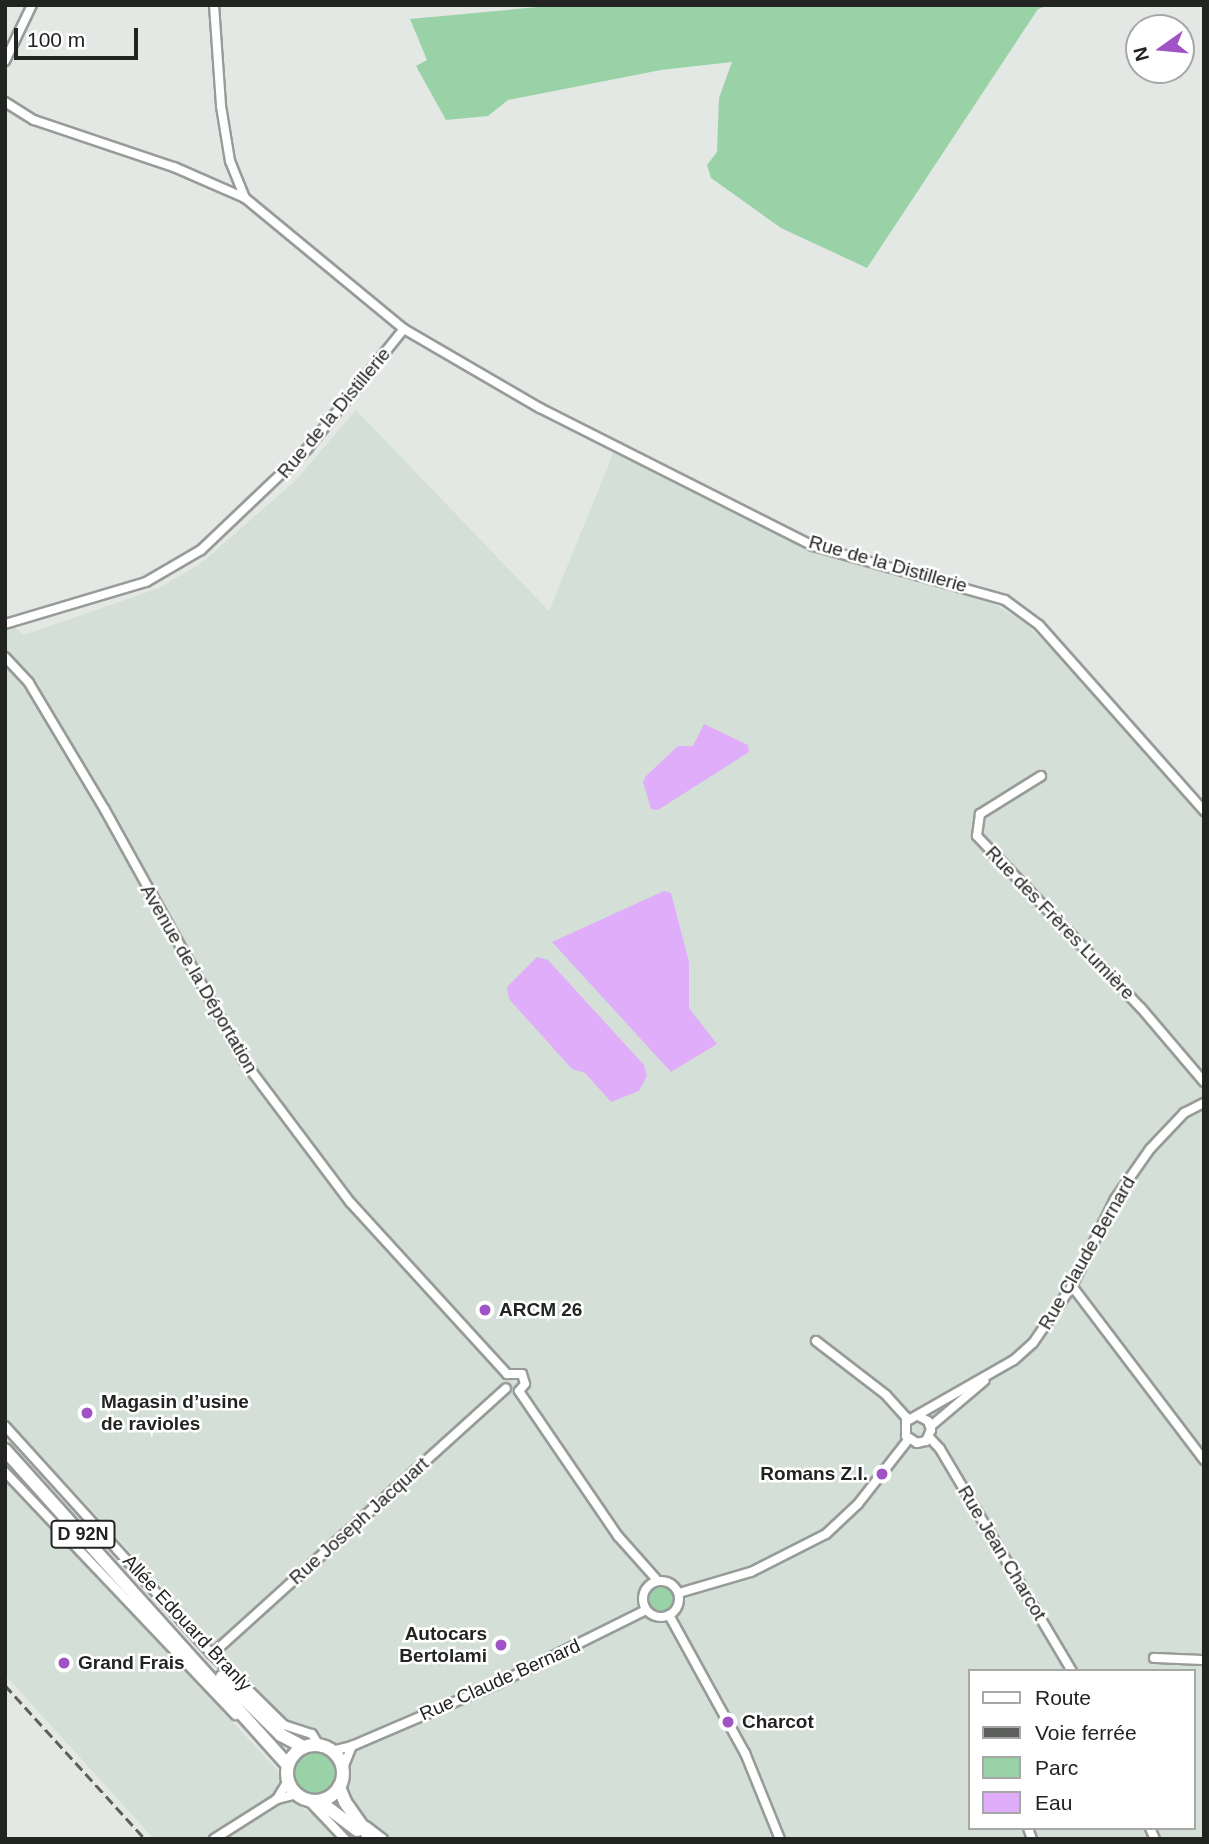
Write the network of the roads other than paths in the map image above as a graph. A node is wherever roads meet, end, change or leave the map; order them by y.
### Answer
1 (32, 5) edge
2 (214, 5) edge
3 (5, 61) edge
4 (5, 102) edge
5 (245, 198) junction
6 (404, 329) junction
7 (5, 624) edge
8 (5, 657) edge
9 (1041, 776) dead end
10 (1204, 811) edge
11 (1204, 1082) edge
12 (1204, 1103) edge
13 (1072, 1286) junction
14 (816, 1341) dead end
15 (997, 1370) junction
16 (507, 1374) junction
17 (506, 1388) junction
18 (519, 1391) junction
19 (918, 1416) junction
20 (907, 1421) junction
21 (5, 1426) edge
22 (931, 1426) junction
23 (929, 1437) junction
24 (908, 1440) junction
25 (5, 1450) edge
26 (1204, 1460) edge
27 (5, 1472) edge
28 (640, 1564) junction
29 (658, 1581) junction
30 (647, 1587) junction
31 (679, 1593) junction
32 (646, 1610) junction
33 (669, 1615) junction
34 (161, 1618) junction
35 (212, 1654) junction
36 (1154, 1658) dead end
37 (1204, 1660) edge
38 (1071, 1669) edge
39 (229, 1703) junction
40 (263, 1725) junction
41 (319, 1745) junction
42 (352, 1746) junction
43 (304, 1747) junction
44 (332, 1751) junction
45 (288, 1765) junction
46 (343, 1768) junction
47 (288, 1781) junction
48 (340, 1787) junction
49 (308, 1798) junction
50 (276, 1799) junction
51 (361, 1825) junction
52 (214, 1839) edge
53 (345, 1839) edge
54 (365, 1839) edge
55 (371, 1839) edge
56 (383, 1839) edge
57 (780, 1839) edge

1 - 3 street
2 - 5 street
4 - 5 street, Rue de la Distillerie
5 - 6 street, Rue de la Distillerie
6 - 7 street, Rue de la Distillerie
6 - 10 street, Rue de la Distillerie
8 - 16 street, Avenue de la Déportation
9 - 11 street, Rue des Frères Lumière
12 - 13 street, Rue Claude Bernard
13 - 15 street, Rue Claude Bernard
13 - 26 street
14 - 20 street
15 - 19 street
15 - 22 street
16 - 17 street
16 - 18 street, Avenue de la Déportation
17 - 18 street
17 - 35 street, Rue Joseph Jacquart
18 - 28 street
19 - 20 street
19 - 22 street
20 - 24 street
21 - 35 street, Allée Edouard Branly
22 - 23 street
23 - 24 street
23 - 38 street, Rue Jean Charcot
24 - 31 street
25 - 34 main road, D 92N
27 - 39 street
28 - 29 street
28 - 30 street
29 - 30 street
29 - 31 street
30 - 32 street
31 - 33 street
32 - 33 street
32 - 42 street, Rue Claude Bernard
33 - 57 street
34 - 39 main road, D 92N
34 - 40 main road, D 92N
35 - 41 street, Allée Edouard Branly
36 - 37 street
39 - 40 main road, D 92N
40 - 43 main road, D 92N
40 - 45 main road, D 92N
41 - 43 main road
41 - 44 main road
42 - 44 street, Rue Claude Bernard
42 - 46 street
43 - 45 main road
44 - 46 main road
45 - 47 main road
46 - 48 main road
47 - 49 main road
47 - 50 street
48 - 49 main road
48 - 51 main road
49 - 50 street
49 - 53 street
49 - 54 main road
50 - 52 street
51 - 55 main road
51 - 56 street

